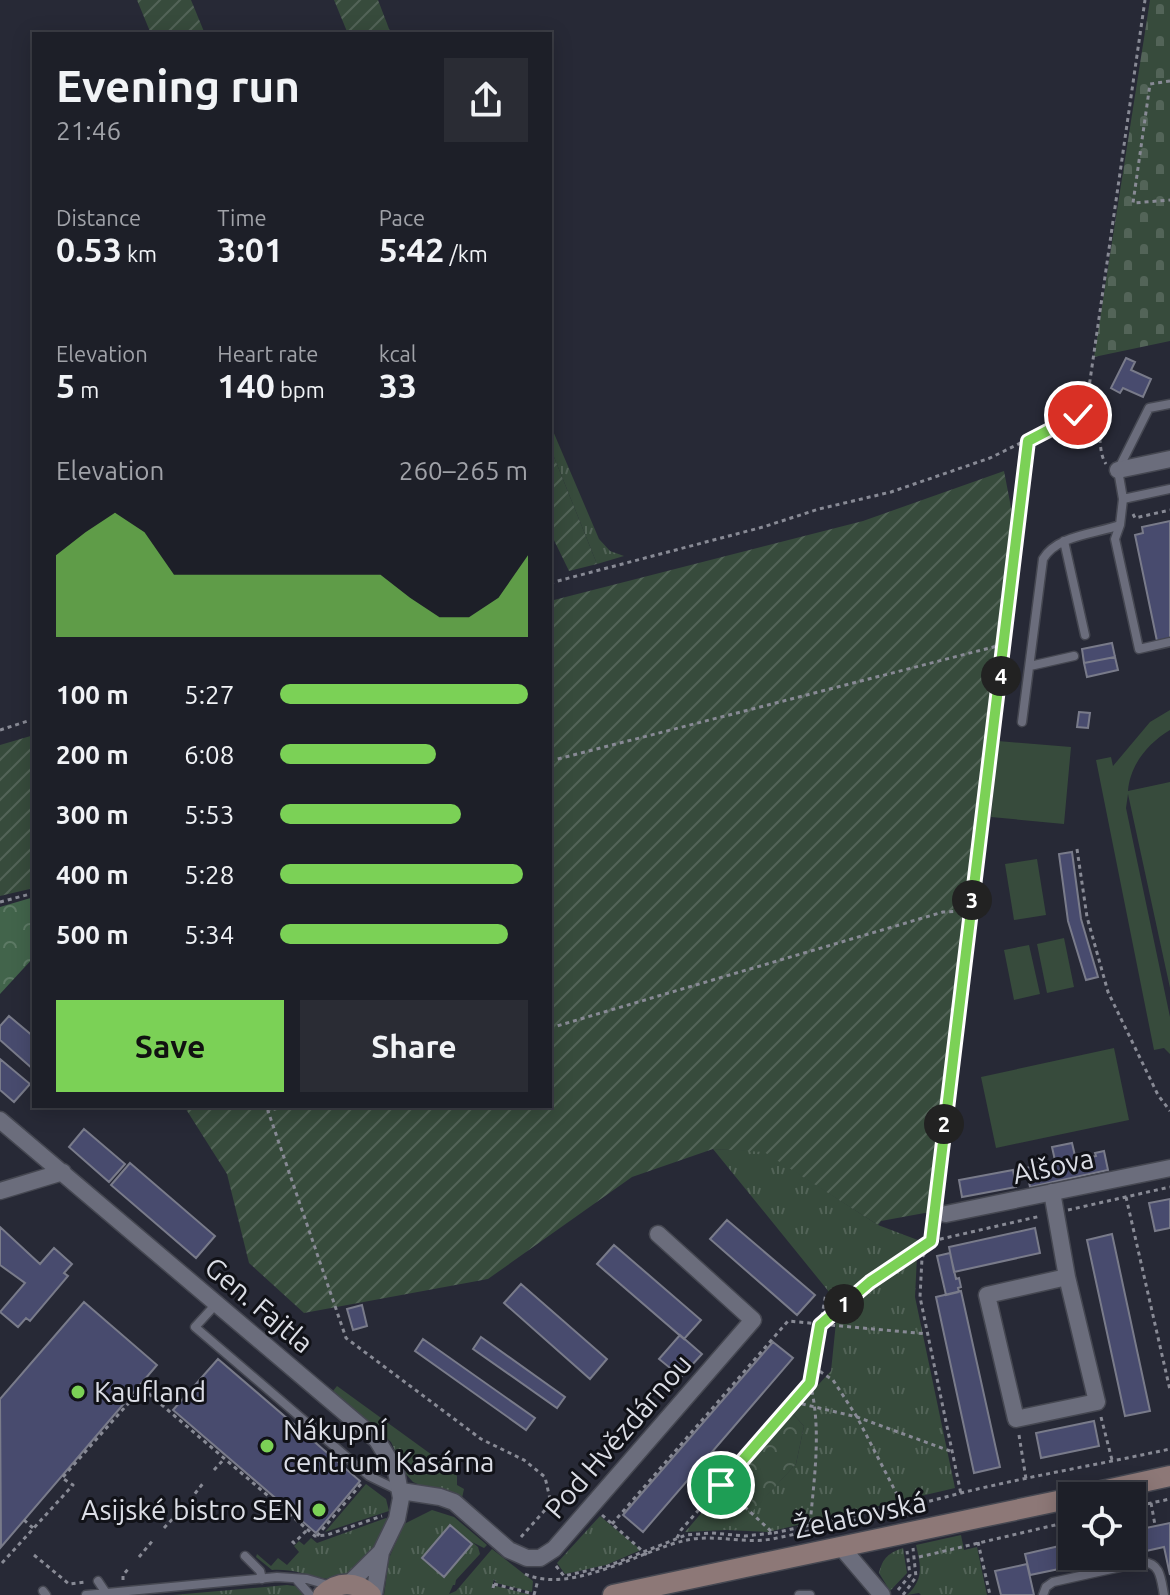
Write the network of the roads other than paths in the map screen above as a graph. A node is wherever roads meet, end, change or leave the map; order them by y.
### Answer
1 (1170, 404) edge
2 (1170, 459) edge
3 (1118, 470) junction
4 (1170, 489) edge
5 (1123, 499) junction
6 (1120, 525) junction
7 (1064, 541) junction
8 (1085, 635) dead end
9 (1170, 642) edge
10 (1074, 656) dead end
11 (1030, 666) junction
12 (1022, 722) dead end
13 (0, 1120) edge
14 (1170, 1168) edge
15 (63, 1172) junction
16 (0, 1191) edge
17 (1052, 1192) junction
18 (946, 1214) dead end
19 (658, 1234) dead end
20 (1067, 1277) junction
21 (217, 1303) junction
22 (1170, 1476) edge
23 (1143, 1482) edge
24 (401, 1491) junction
25 (1058, 1501) edge
26 (842, 1548) junction
27 (381, 1552) junction
28 (245, 1556) dead end
29 (262, 1579) junction
30 (296, 1579) junction
31 (93, 1581) road end
32 (336, 1588) edge
33 (106, 1593) edge
34 (86, 1595) edge
35 (310, 1595) edge
36 (373, 1595) edge
37 (613, 1595) edge
38 (799, 1595) edge
39 (810, 1595) edge
40 (882, 1595) edge
41 (1043, 1595) edge
42 (1164, 1595) edge

1 - 3 lane
2 - 3 street
3 - 5 lane
4 - 5 lane
5 - 6 lane
6 - 7 lane
6 - 9 lane
7 - 8 lane
7 - 11 lane
10 - 11 lane
11 - 12 lane
13 - 15 street, Gen. Fajtla
14 - 17 street, Alšova
15 - 16 street
15 - 21 street, Gen. Fajtla
17 - 18 street, Alšova
17 - 20 street
19 - 24 street, Pod Hvězdárnou
20 - 20 street
21 - 24 street, Gen. Fajtla
21 - 24 lane
22 - 23 main road
24 - 27 street
25 - 26 main road, Želatovská
26 - 37 main road, Želatovská
26 - 40 street
27 - 32 street
27 - 36 street
28 - 29 lane
29 - 30 lane
29 - 33 lane
30 - 32 lane
30 - 35 lane
31 - 33 lane
32 - 36 main road
33 - 34 lane
38 - 39 lane
41 - 42 lane

